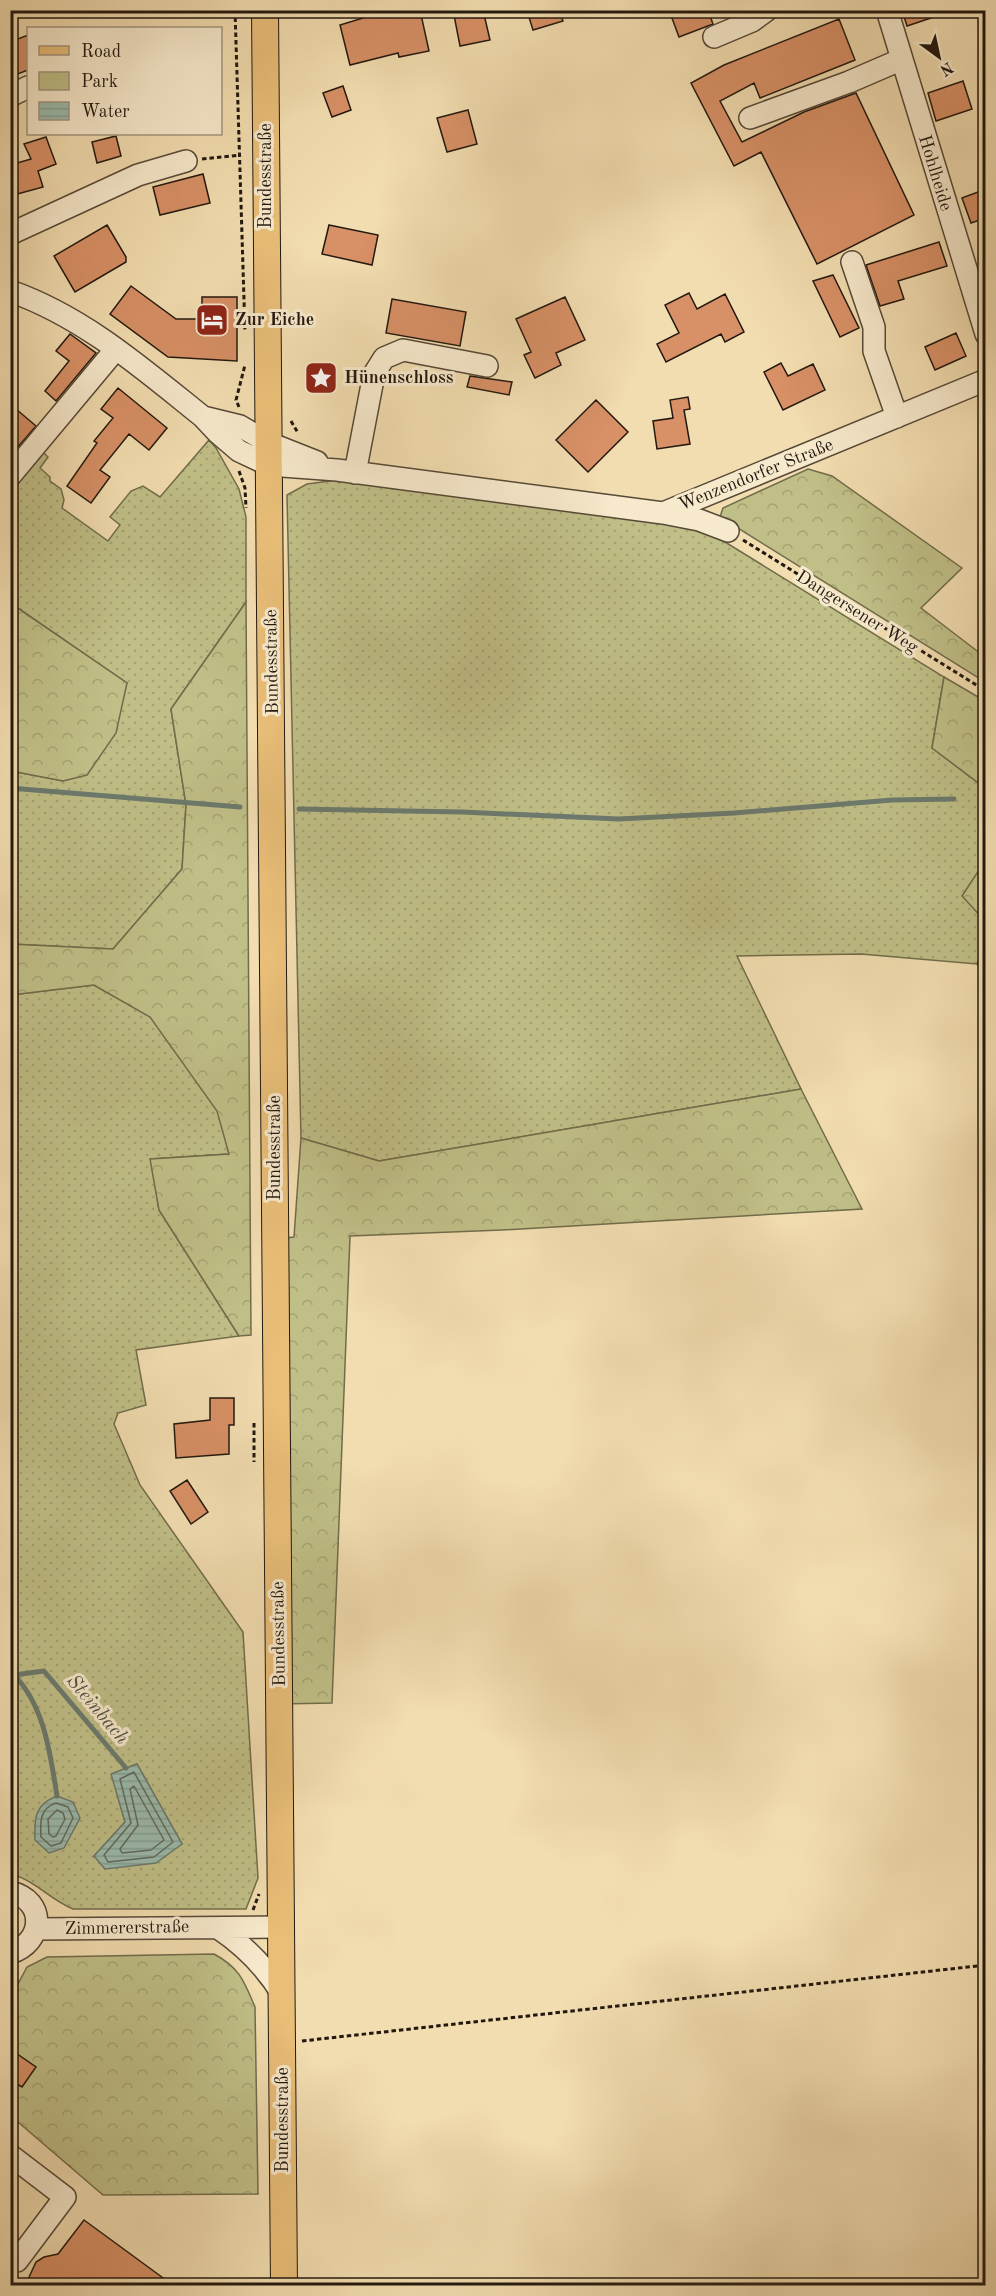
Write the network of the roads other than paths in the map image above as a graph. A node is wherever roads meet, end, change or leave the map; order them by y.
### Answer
1 (265, 10) edge
2 (767, 10) edge
3 (886, 10) edge
4 (714, 38) dead end
5 (900, 60) junction
6 (27, 88) edge
7 (10, 96) edge
8 (750, 118) dead end
9 (186, 161) road end
10 (10, 234) edge
11 (852, 262) dead end
12 (10, 291) edge
13 (986, 334) edge
14 (116, 349) junction
15 (487, 366) dead end
16 (986, 380) edge
17 (897, 417) junction
18 (269, 454) junction
19 (346, 472) junction
20 (10, 476) edge
21 (663, 513) junction
22 (733, 534) road end
23 (10, 1892) edge
24 (281, 1927) junction
25 (218, 1928) junction
26 (36, 1929) junction
27 (10, 1953) edge
28 (282, 1994) junction
29 (10, 2155) edge
30 (10, 2256) edge
31 (284, 2286) edge

1 - 18 main road, Bundesstraße
2 - 4 street
3 - 5 street, Hohlheide
5 - 8 street
5 - 13 street, Hohlheide
6 - 7 street
9 - 10 street
11 - 17 street
12 - 14 street
14 - 18 street
14 - 20 street
15 - 19 street
16 - 17 street, Wenzendorfer Straße
17 - 21 street, Wenzendorfer Straße
18 - 19 street, Wenzendorfer Straße
18 - 24 main road, Bundesstraße
19 - 21 street, Wenzendorfer Straße
21 - 22 street
23 - 26 street
24 - 25 street, Zimmererstraße
24 - 28 main road, Bundesstraße
25 - 26 street, Zimmererstraße
25 - 28 street
26 - 27 street
28 - 31 main road, Bundesstraße
29 - 30 street

